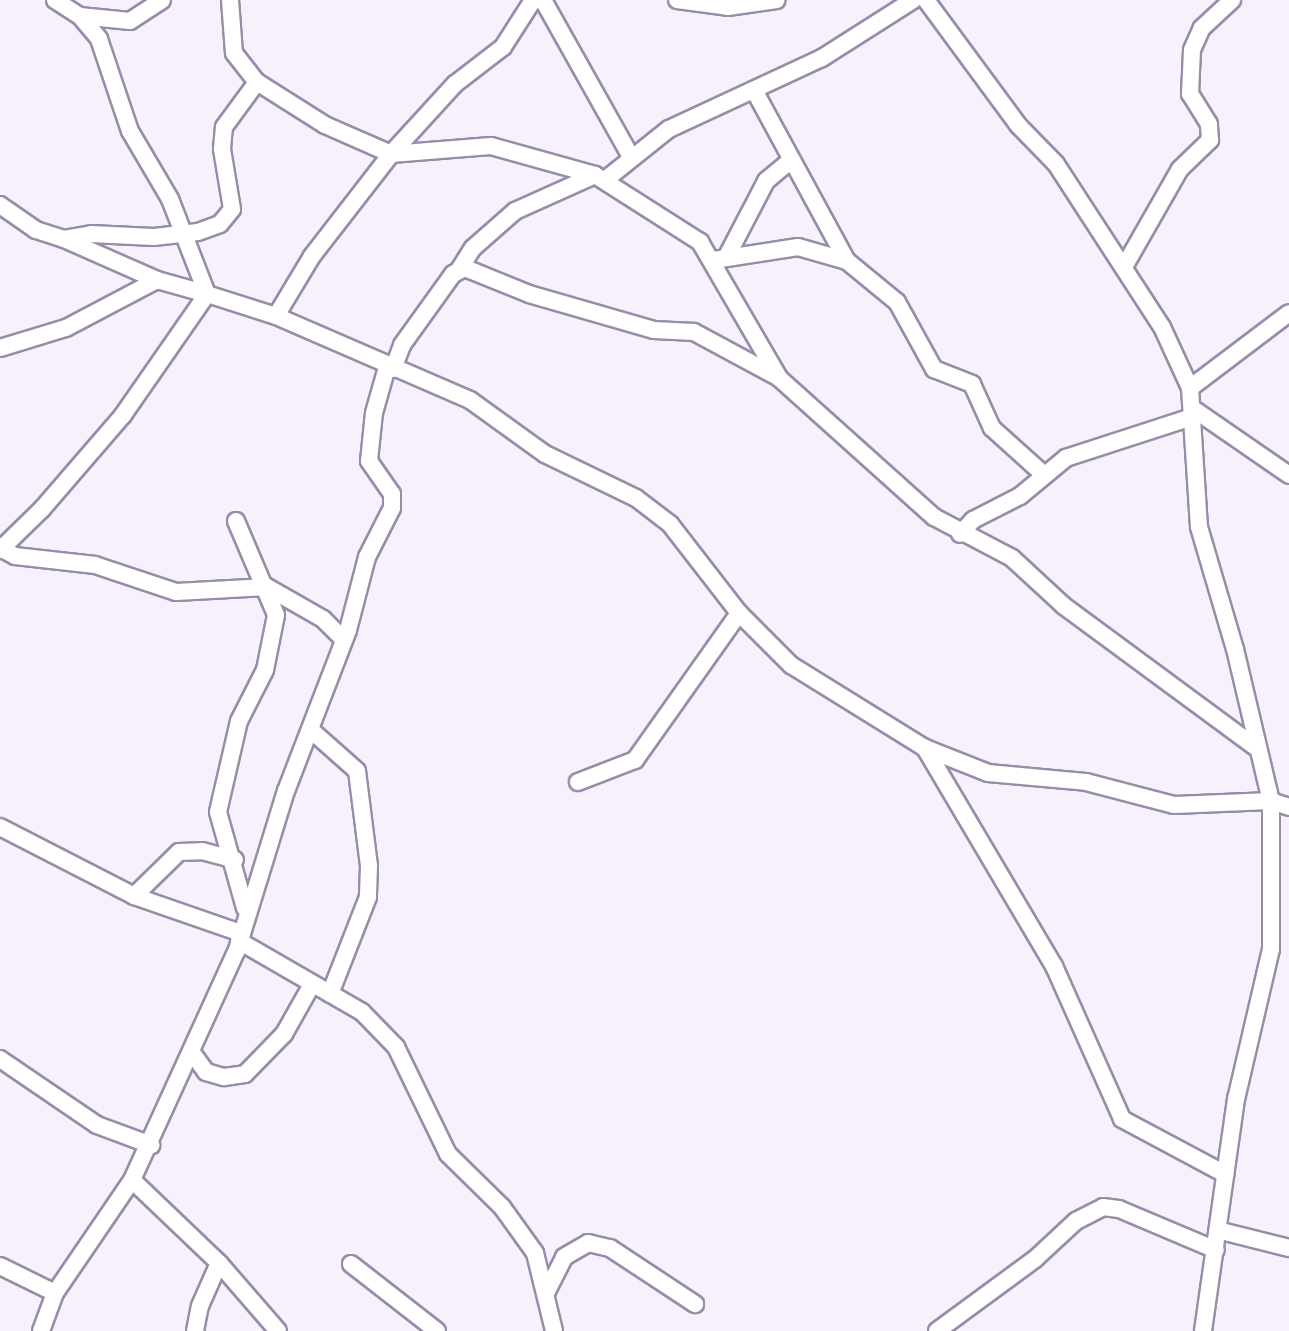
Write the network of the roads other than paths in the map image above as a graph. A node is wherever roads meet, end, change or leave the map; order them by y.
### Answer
1 (55, 0) edge
2 (162, 0) edge
3 (230, 0) edge
4 (543, 0) edge
5 (677, 0) edge
6 (777, 0) edge
7 (913, 0) edge
8 (926, 0) edge
9 (1232, 0) edge
10 (528, 3) edge
11 (80, 16) junction
12 (257, 82) junction
13 (754, 90) junction
14 (391, 154) junction
15 (631, 157) junction
16 (790, 161) junction
17 (600, 178) junction
18 (0, 205) edge
19 (182, 233) junction
20 (64, 239) junction
21 (720, 259) junction
22 (847, 261) junction
23 (1124, 267) junction
24 (459, 270) junction
25 (157, 280) junction
26 (207, 294) junction
27 (1289, 313) edge
28 (276, 316) junction
29 (0, 348) edge
30 (390, 368) junction
31 (779, 378) junction
32 (1190, 388) junction
33 (1192, 412) junction
34 (1043, 474) junction
35 (1289, 475) edge
36 (236, 521) dead end
37 (960, 534) junction
38 (0, 549) edge
39 (267, 587) junction
40 (739, 613) junction
41 (341, 637) junction
42 (312, 731) junction
43 (1255, 747) junction
44 (925, 748) junction
45 (578, 782) dead end
46 (1271, 801) junction
47 (1289, 807) edge
48 (0, 827) edge
49 (235, 860) junction
50 (134, 896) junction
51 (246, 910) junction
52 (240, 937) junction
53 (311, 986) junction
54 (330, 994) junction
55 (193, 1054) junction
56 (0, 1059) edge
57 (151, 1145) junction
58 (1225, 1174) junction
59 (132, 1180) junction
60 (1221, 1231) junction
61 (1289, 1248) edge
62 (1216, 1250) junction
63 (219, 1263) junction
64 (351, 1264) dead end
65 (0, 1266) edge
66 (547, 1291) junction
67 (55, 1293) junction
68 (695, 1304) dead end
69 (41, 1331) edge
70 (195, 1331) edge
71 (278, 1331) edge
72 (437, 1331) edge
73 (554, 1331) edge
74 (937, 1331) edge
75 (1203, 1331) edge

1 - 11 street
2 - 11 street
3 - 12 street
4 - 15 street
5 - 6 street
7 - 13 street
8 - 23 street
9 - 23 street
10 - 14 street
11 - 19 street
12 - 14 street
12 - 19 street
13 - 15 street
13 - 16 street
14 - 17 street
14 - 28 street
15 - 17 street
16 - 21 street
16 - 22 street
17 - 21 street
17 - 24 street
18 - 20 street
19 - 20 street
19 - 26 street
20 - 25 street
21 - 22 street
21 - 31 street
22 - 34 street
23 - 32 street
24 - 30 street
24 - 31 street
25 - 26 street
25 - 29 street
26 - 28 street
26 - 38 street
27 - 32 street
28 - 30 street
30 - 40 street
30 - 41 street
31 - 37 street
32 - 33 street
33 - 34 street
33 - 35 street
33 - 43 street
34 - 37 street
36 - 39 street
37 - 43 street
38 - 39 street
39 - 41 street
39 - 49 street
40 - 44 street
40 - 45 street
41 - 42 street
42 - 51 street
42 - 54 street
43 - 46 street
44 - 46 street
44 - 58 street
46 - 47 street
46 - 58 street
48 - 50 street
49 - 50 street
49 - 51 street
50 - 52 street
51 - 52 street
52 - 53 street
52 - 55 street
53 - 54 street
53 - 55 street
54 - 66 street
55 - 57 street
56 - 57 street
57 - 59 street
58 - 60 street
59 - 63 street
59 - 67 street
60 - 61 street
60 - 62 street
62 - 74 street
62 - 75 street
63 - 70 street
63 - 71 street
64 - 72 street
65 - 67 street
66 - 68 street
66 - 73 street
67 - 69 street

